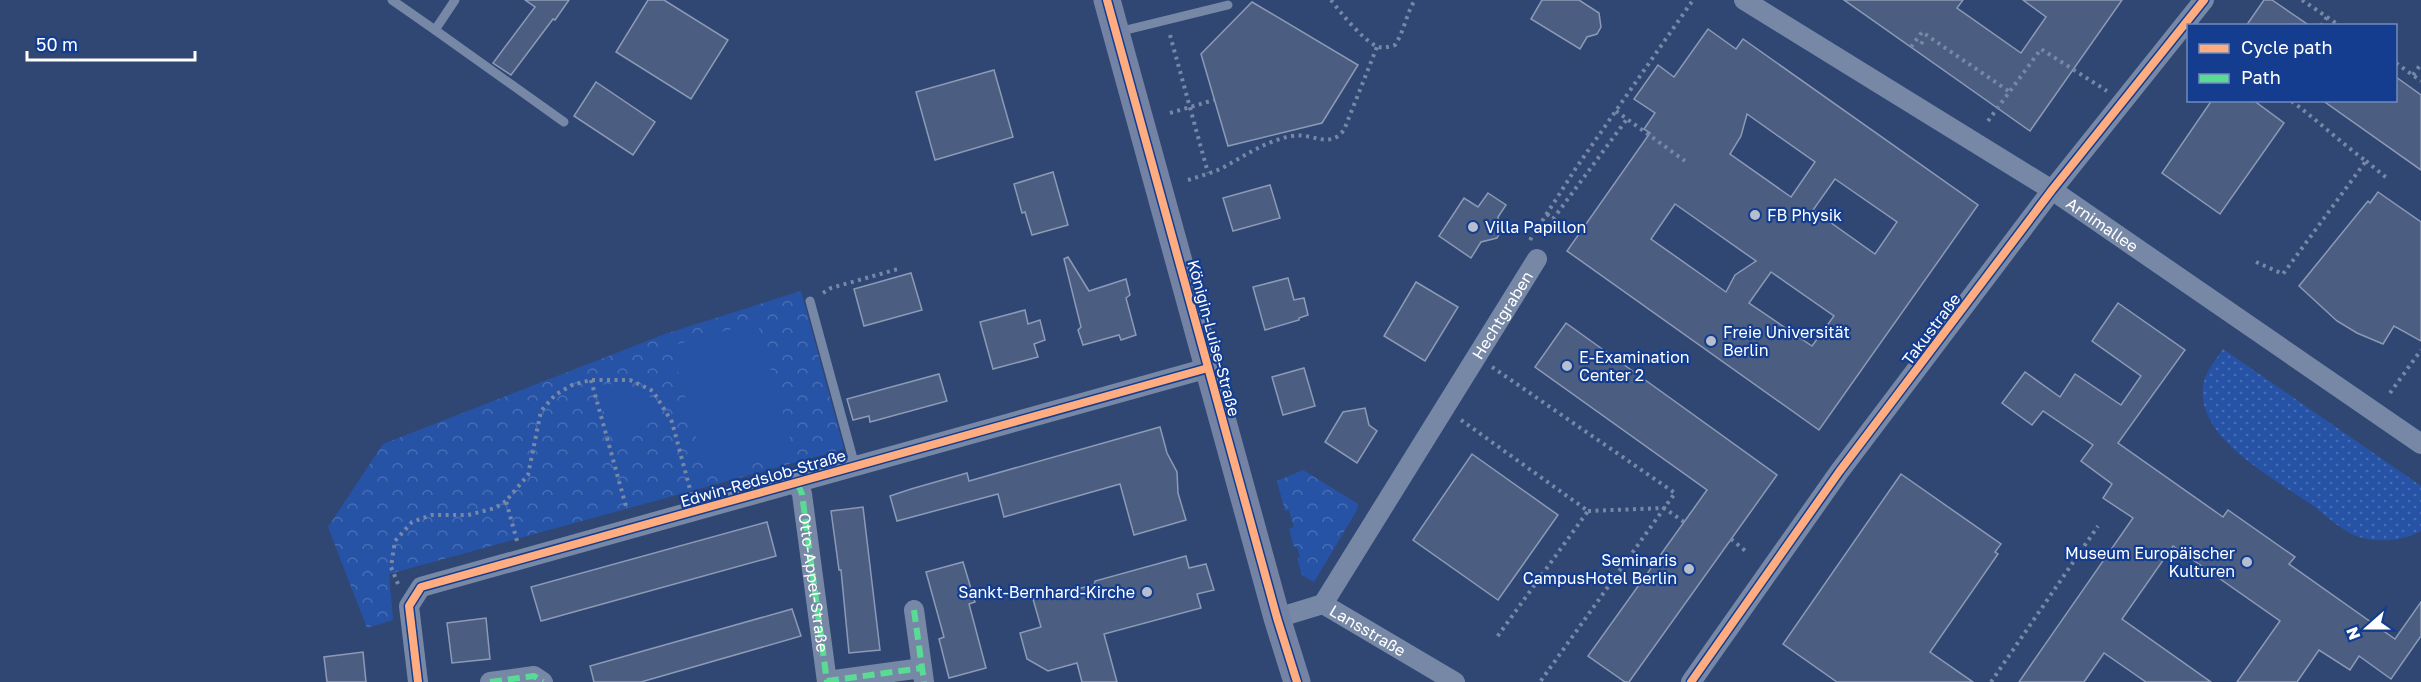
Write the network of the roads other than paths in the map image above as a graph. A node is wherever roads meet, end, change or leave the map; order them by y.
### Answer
1 (392, 0) edge
2 (455, 0) edge
3 (1107, 0) edge
4 (1744, 0) edge
5 (2204, 0) edge
6 (1228, 5) dead end
7 (435, 30) junction
8 (1116, 33) junction
9 (564, 122) dead end
10 (2052, 190) junction
11 (1537, 259) road end
12 (810, 301) road end
13 (1208, 368) junction
14 (2421, 444) edge
15 (855, 466) junction
16 (798, 484) junction
17 (1323, 604) junction
18 (914, 610) dead end
19 (1277, 618) junction
20 (923, 675) edge
21 (418, 682) edge
22 (490, 682) edge
23 (543, 682) edge
24 (827, 682) edge
25 (1297, 682) edge
26 (1455, 682) edge
27 (1690, 682) edge

1 - 7 lane
2 - 7 lane
3 - 8 main road, Königin-Luise-Straße
4 - 10 street, Arnimallee
5 - 10 street, Takustraße
6 - 8 lane
7 - 9 lane
8 - 13 main road, Königin-Luise-Straße
10 - 14 street, Arnimallee
10 - 27 street, Takustraße
11 - 17 street, Hechtgraben
12 - 15 lane
13 - 15 street, Edwin-Redslob-Straße
13 - 19 main road, Königin-Luise-Straße
15 - 16 street, Edwin-Redslob-Straße
16 - 21 street, Edwin-Redslob-Straße
16 - 24 street, Otto-Appel-Straße
17 - 19 street, Lansstraße
17 - 26 street, Lansstraße
18 - 20 street, Otto-Appel-Straße
19 - 25 main road, Königin-Luise-Straße
20 - 24 street, Otto-Appel-Straße
22 - 23 street

